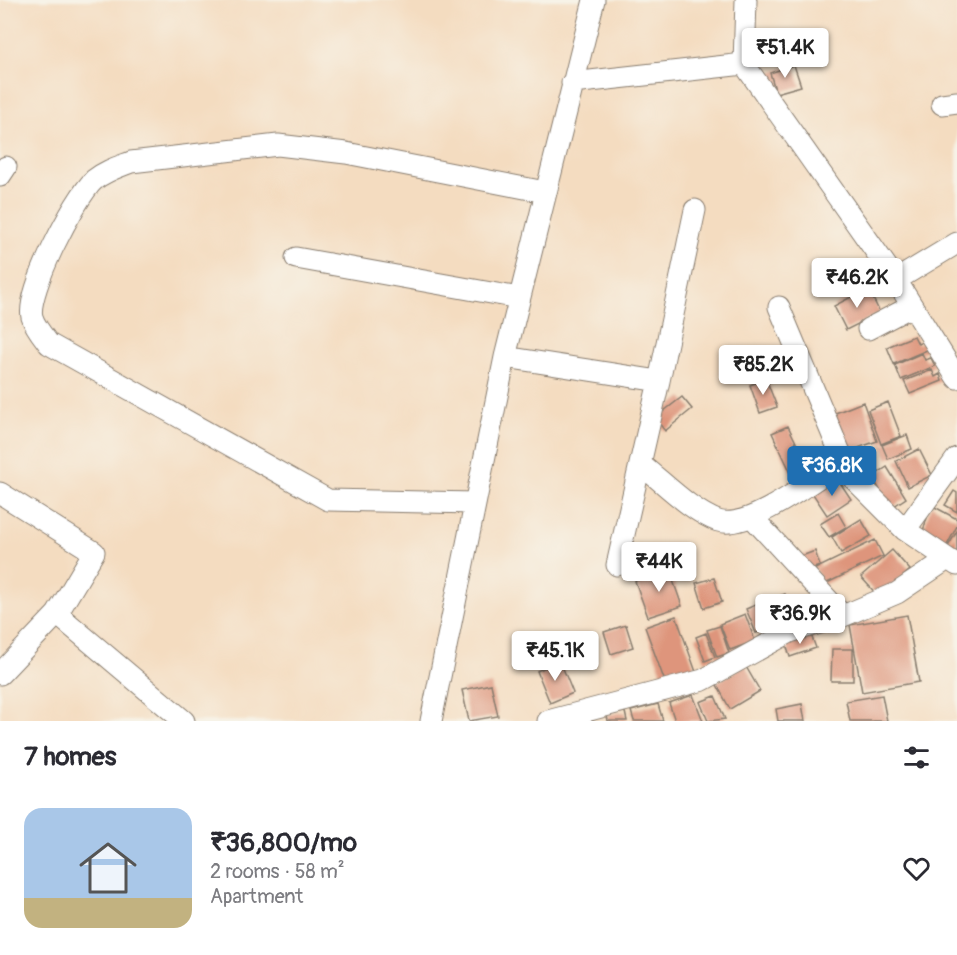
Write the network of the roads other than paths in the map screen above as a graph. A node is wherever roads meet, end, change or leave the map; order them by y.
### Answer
1 (594, 0) edge
2 (746, 0) edge
3 (744, 64) junction
4 (572, 83) junction
5 (545, 192) junction
6 (694, 210) dead end
7 (957, 243) edge
8 (296, 258) dead end
9 (896, 280) junction
10 (519, 298) junction
11 (912, 306) junction
12 (778, 307) dead end
13 (868, 329) dead end
14 (505, 357) junction
15 (957, 378) edge
16 (659, 381) junction
17 (957, 458) edge
18 (843, 461) junction
19 (640, 464) junction
20 (0, 493) edge
21 (475, 503) junction
22 (752, 517) junction
23 (904, 530) junction
24 (952, 562) edge
25 (617, 565) dead end
26 (57, 614) junction
27 (843, 616) junction
28 (0, 674) edge
29 (184, 721) edge
30 (431, 721) edge
31 (548, 721) edge

1 - 4 street
2 - 3 street
3 - 4 street
3 - 9 street
4 - 5 street
5 - 10 street
5 - 21 street
6 - 16 street
7 - 9 street
8 - 10 street
9 - 11 street
10 - 14 street
11 - 13 street
11 - 15 street
12 - 18 street
14 - 16 street
14 - 21 street
16 - 19 street
17 - 23 street
18 - 22 street
18 - 23 street
19 - 22 street
19 - 25 street
20 - 26 street
21 - 30 street
22 - 27 street
23 - 24 street
24 - 27 street
26 - 28 street
26 - 29 street
27 - 31 street

